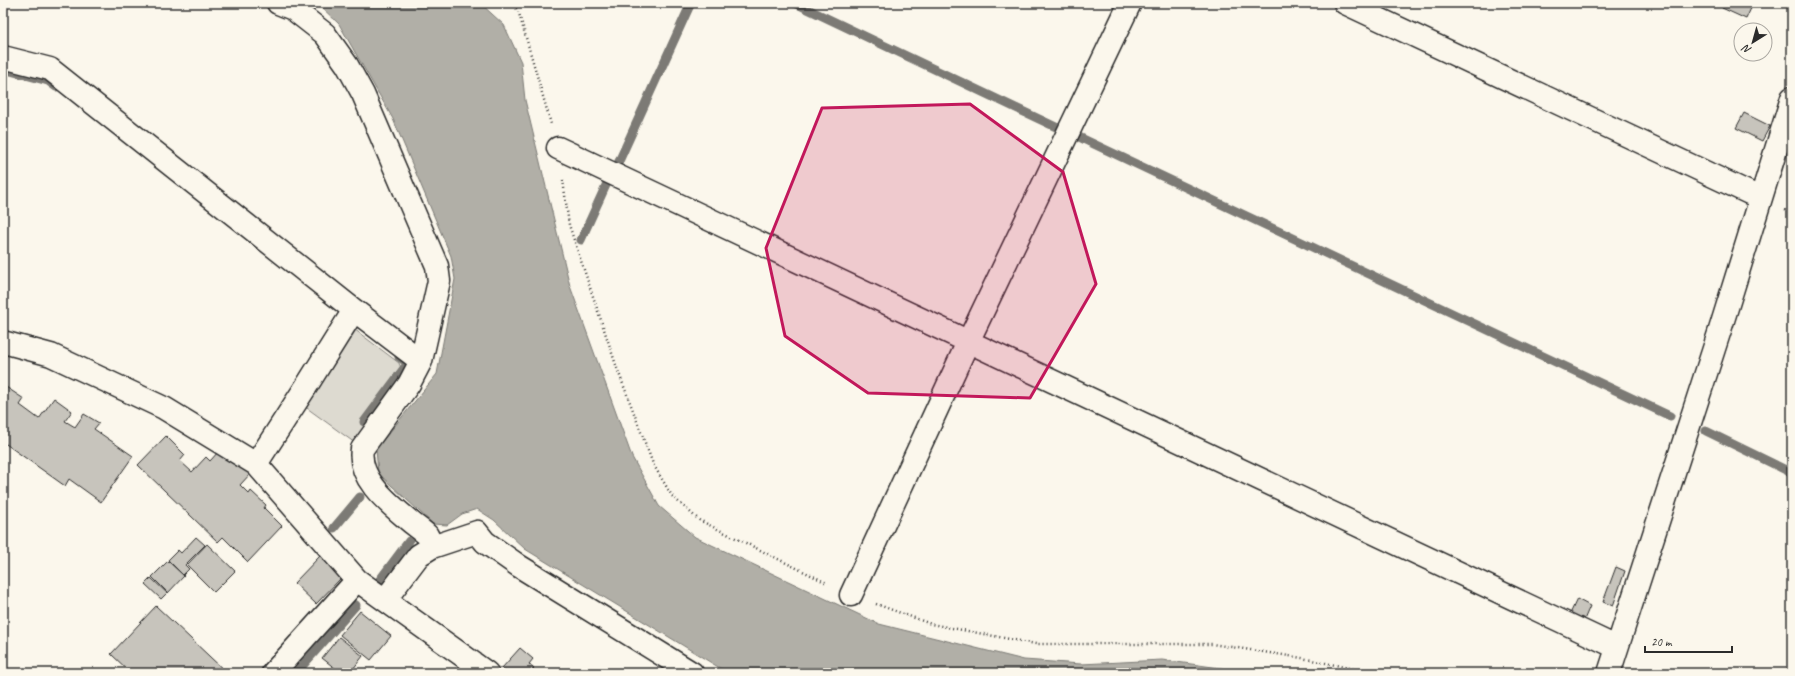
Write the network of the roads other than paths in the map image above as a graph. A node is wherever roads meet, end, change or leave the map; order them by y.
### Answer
1 (278, 3) edge
2 (1130, 3) edge
3 (1345, 3) edge
4 (3, 57) edge
5 (1792, 98) edge
6 (558, 148) road end
7 (1760, 198) junction
8 (354, 310) junction
9 (3, 342) edge
10 (968, 342) junction
11 (421, 360) junction
12 (256, 464) junction
13 (432, 547) junction
14 (357, 580) junction
15 (851, 595) dead end
16 (385, 600) junction
17 (1616, 647) junction
18 (483, 672) edge
19 (273, 673) edge
20 (692, 673) edge
21 (1609, 673) edge

1 - 11 street
2 - 10 street
3 - 7 street
4 - 8 street
5 - 7 street
6 - 10 street
7 - 17 street
8 - 11 street
8 - 12 street
9 - 12 street
10 - 15 street
10 - 17 street
11 - 13 street
12 - 14 street
13 - 16 street
13 - 20 street
14 - 16 street
14 - 19 street
16 - 18 street
17 - 21 street

